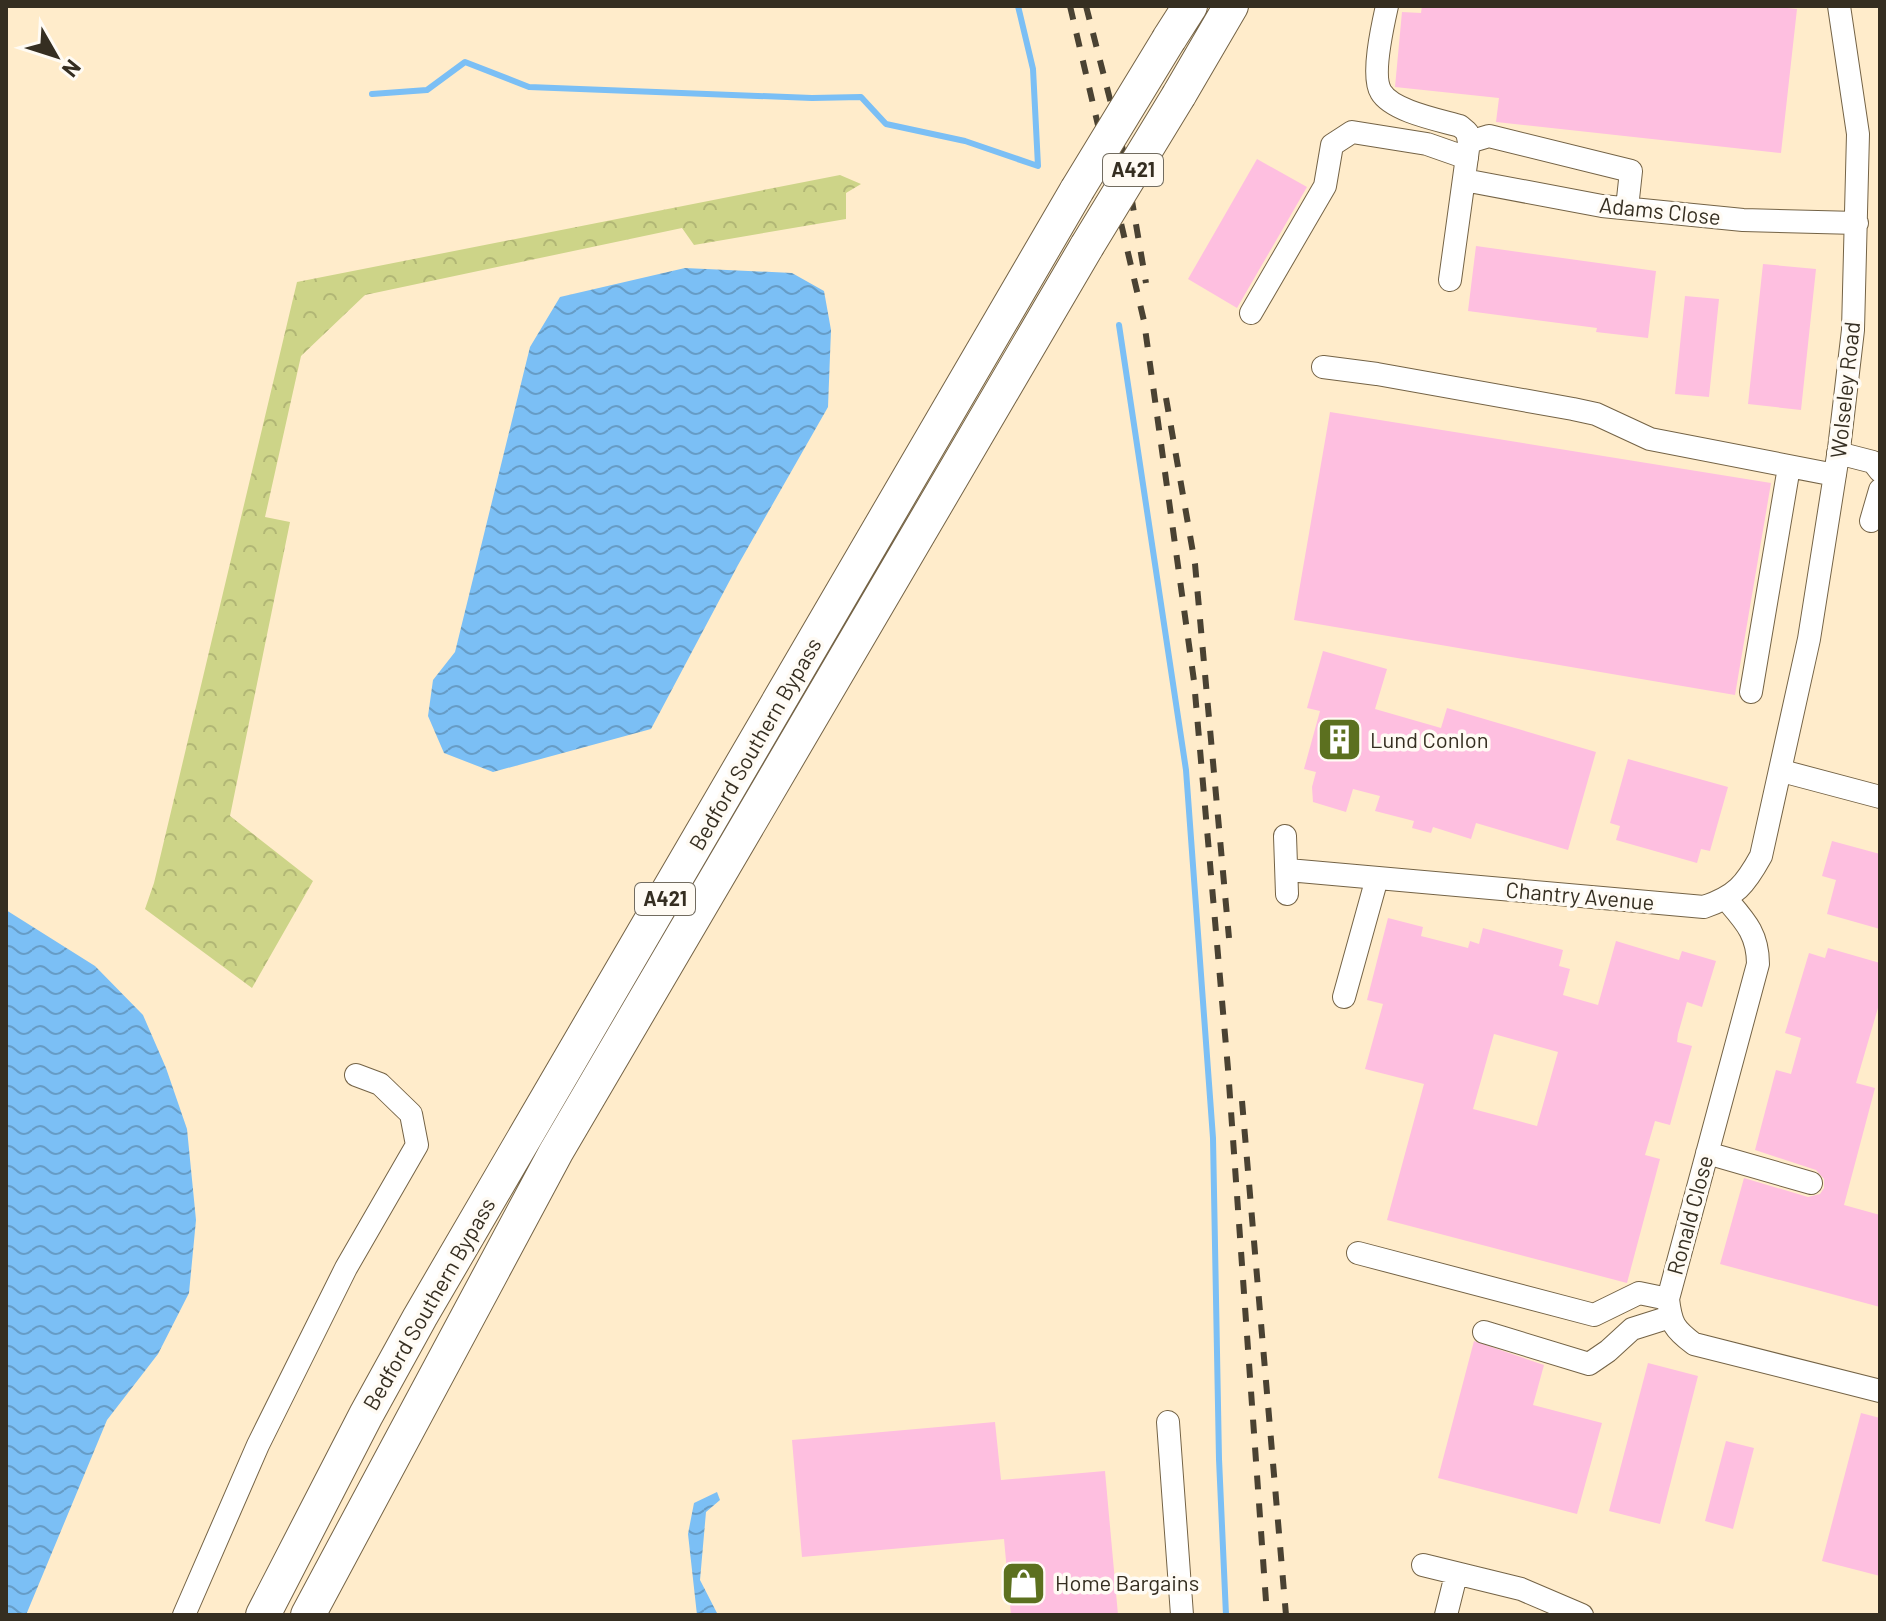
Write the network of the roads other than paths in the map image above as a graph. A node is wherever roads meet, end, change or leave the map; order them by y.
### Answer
1 (1190, 6) edge
2 (1231, 6) edge
3 (1387, 6) edge
4 (1839, 6) edge
5 (1869, 133) edge
6 (1467, 160) junction
7 (1627, 208) junction
8 (1857, 223) junction
9 (1450, 280) dead end
10 (1251, 313) dead end
11 (1323, 367) dead end
12 (1837, 464) junction
13 (1789, 467) junction
14 (1880, 471) edge
15 (1880, 490) edge
16 (1871, 521) dead end
17 (1751, 692) dead end
18 (1782, 771) junction
19 (1880, 797) edge
20 (1285, 836) dead end
21 (1288, 870) junction
22 (1377, 878) junction
23 (1287, 894) dead end
24 (1727, 900) junction
25 (1344, 997) dead end
26 (356, 1075) dead end
27 (1707, 1153) junction
28 (1811, 1183) dead end
29 (1358, 1253) dead end
30 (1669, 1308) junction
31 (1484, 1332) dead end
32 (1880, 1391) edge
33 (1168, 1422) dead end
34 (1423, 1565) dead end
35 (1456, 1575) junction
36 (184, 1615) edge
37 (263, 1615) edge
38 (308, 1615) edge
39 (1182, 1615) edge
40 (1446, 1615) edge
41 (1582, 1615) edge

1 - 37 highway, Bedford Southern Bypass / A421, bridge
2 - 38 highway, Bedford Southern Bypass / A421, bridge
3 - 6 street
4 - 5 street, Wolseley Road
5 - 8 street, Wolseley Road
6 - 7 street, Adams Close
6 - 7 street
6 - 9 street
6 - 10 street
7 - 8 street, Adams Close
8 - 12 street, Wolseley Road
11 - 13 street
12 - 13 street
12 - 14 street
12 - 18 street, Wolseley Road
13 - 17 street
15 - 16 street
18 - 19 street
18 - 24 street
20 - 21 street
21 - 22 street, Chantry Avenue
21 - 23 street
22 - 24 street, Chantry Avenue
22 - 25 street
24 - 27 street, Ronald Close
26 - 36 street
27 - 28 street
27 - 30 street, Ronald Close
29 - 30 street
30 - 31 street
30 - 32 street
33 - 39 street
34 - 35 street
35 - 40 street
35 - 41 street

